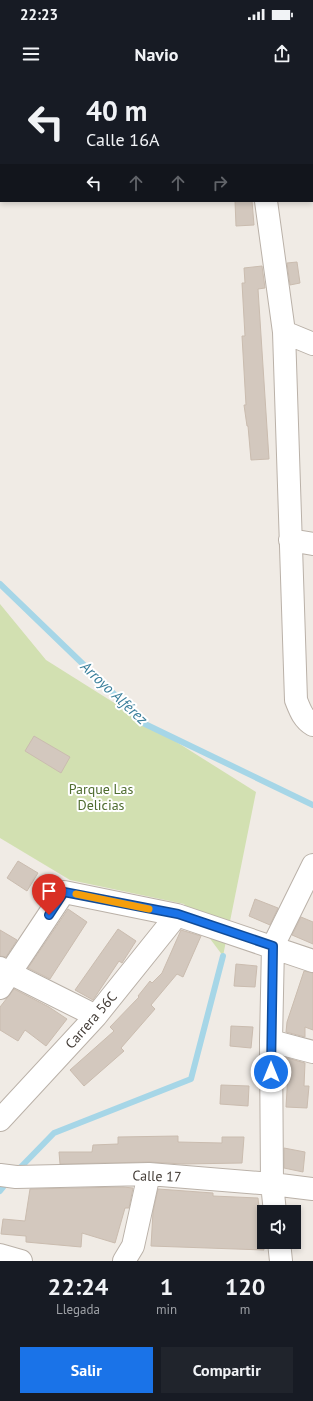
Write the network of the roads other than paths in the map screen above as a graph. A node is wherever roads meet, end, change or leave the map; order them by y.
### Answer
1 (266, 202) edge
2 (284, 332) junction
3 (313, 344) edge
4 (290, 540) junction
5 (313, 544) edge
6 (313, 725) edge
7 (313, 865) edge
8 (178, 914) junction
9 (273, 946) junction
10 (313, 960) edge
11 (3, 976) edge
12 (96, 1016) junction
13 (271, 1040) junction
14 (313, 1052) edge
15 (0, 1120) edge
16 (149, 1174) junction
17 (8, 1176) edge
18 (272, 1184) junction
19 (313, 1189) edge
20 (274, 1205) edge
21 (280, 1249) edge
22 (0, 1255) edge
23 (21, 1261) edge
24 (124, 1261) edge
25 (281, 1261) edge

1 - 2 street
2 - 3 street
2 - 4 street
4 - 5 street
4 - 6 street
7 - 9 street
8 - 9 street
8 - 11 street
8 - 12 street, Carrera 56C
9 - 10 street
9 - 13 street
11 - 12 street
12 - 15 street, Carrera 56C
13 - 14 street
13 - 18 street
16 - 17 street, Calle 17
16 - 18 street, Calle 17
16 - 24 street
18 - 19 street, Calle 17
18 - 20 street
21 - 25 street
22 - 23 street

